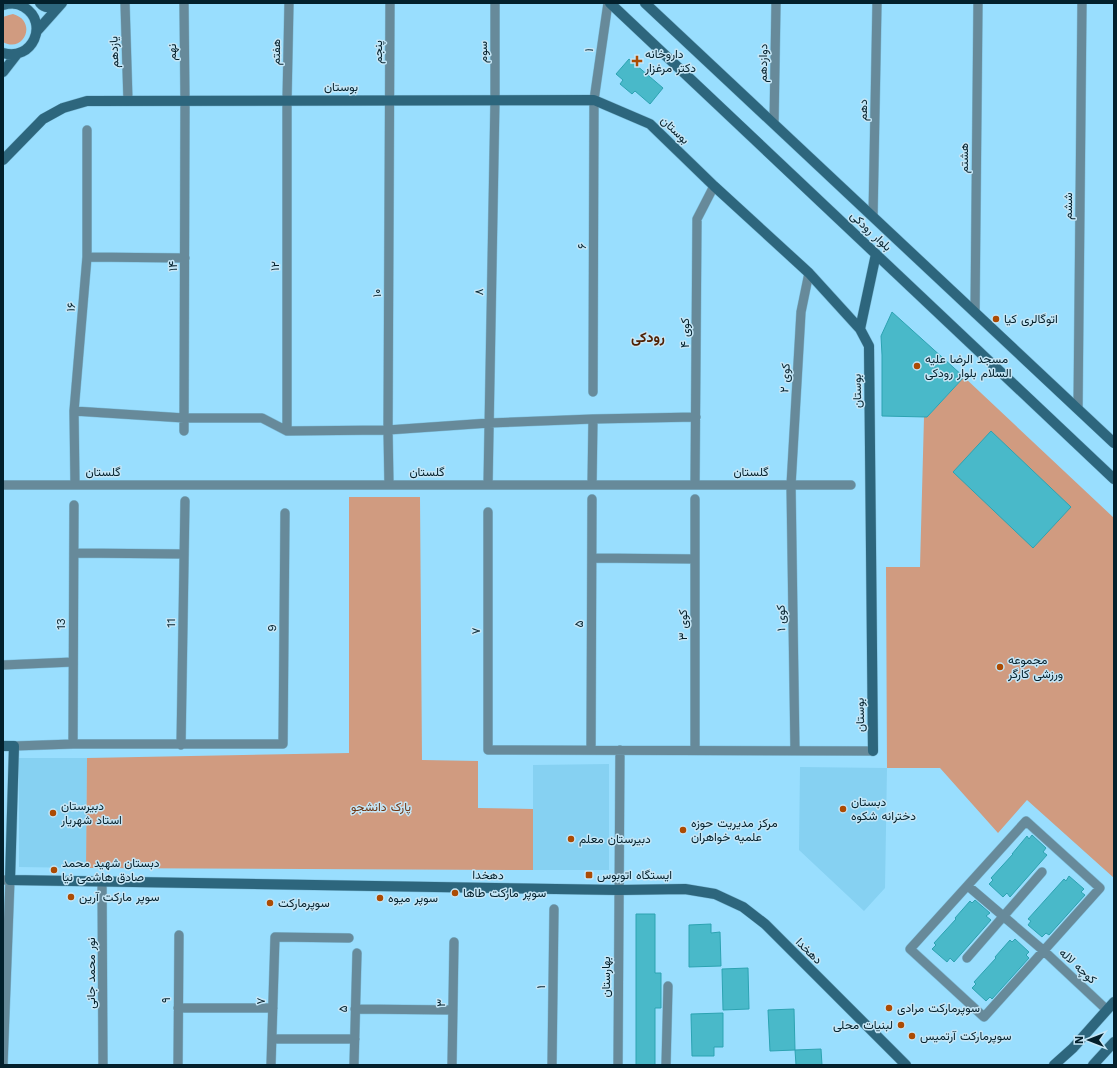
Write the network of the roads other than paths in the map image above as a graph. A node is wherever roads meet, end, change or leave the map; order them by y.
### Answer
1 (40, 3) edge
2 (124, 3) edge
3 (184, 3) edge
4 (289, 3) edge
5 (390, 3) edge
6 (495, 3) edge
7 (609, 3) edge
8 (645, 3) edge
9 (776, 3) edge
10 (877, 3) edge
11 (978, 3) edge
12 (1082, 3) edge
13 (19, 4) edge
14 (61, 4) edge
15 (3, 5) edge
16 (36, 31) junction
17 (3, 53) edge
18 (18, 54) junction
19 (3, 72) edge
20 (287, 100) junction
21 (390, 100) junction
22 (495, 100) junction
23 (594, 100) junction
24 (128, 101) junction
25 (185, 101) junction
26 (774, 124) junction
27 (87, 130) dead end
28 (3, 160) edge
29 (714, 186) junction
30 (873, 217) junction
31 (876, 254) junction
32 (87, 257) junction
33 (185, 258) junction
34 (809, 273) junction
35 (975, 313) junction
36 (860, 329) junction
37 (593, 392) dead end
38 (1078, 409) junction
39 (74, 411) junction
40 (696, 417) junction
41 (184, 418) junction
42 (593, 419) junction
43 (489, 423) junction
44 (388, 430) junction
45 (184, 431) dead end
46 (287, 431) junction
47 (1114, 443) edge
48 (1114, 479) edge
49 (75, 485) junction
50 (389, 485) junction
51 (488, 485) junction
52 (592, 485) junction
53 (696, 485) junction
54 (791, 485) junction
55 (851, 485) dead end
56 (3, 486) edge
57 (592, 498) dead end
58 (696, 499) dead end
59 (185, 501) dead end
60 (74, 504) dead end
61 (285, 512) dead end
62 (488, 512) dead end
63 (74, 553) junction
64 (184, 554) junction
65 (592, 558) junction
66 (695, 559) junction
67 (73, 662) junction
68 (3, 665) edge
69 (73, 744) junction
70 (181, 745) junction
71 (3, 746) edge
72 (14, 746) junction
73 (591, 750) junction
74 (620, 750) junction
75 (695, 750) junction
76 (795, 751) junction
77 (873, 751) joint
78 (1042, 872) dead end
79 (6, 880) edge
80 (102, 881) junction
81 (968, 886) junction
82 (619, 890) junction
83 (554, 909) dead end
84 (1003, 917) junction
85 (179, 935) dead end
86 (349, 938) dead end
87 (454, 942) dead end
88 (1044, 951) junction
89 (357, 953) dead end
90 (967, 958) dead end
91 (668, 986) dead end
92 (1110, 1006) edge
93 (178, 1008) junction
94 (273, 1008) junction
95 (355, 1009) junction
96 (453, 1010) junction
97 (272, 1039) junction
98 (355, 1040) junction
99 (1114, 1042) edge
100 (3, 1057) edge
101 (3, 1065) edge
102 (103, 1065) edge
103 (178, 1065) edge
104 (271, 1065) edge
105 (354, 1065) edge
106 (452, 1065) edge
107 (552, 1065) edge
108 (618, 1065) edge
109 (666, 1065) edge
110 (906, 1065) edge
111 (1054, 1065) edge
112 (1093, 1065) edge

1 - 14 street
2 - 24 street, یازدهم
3 - 25 street, نهم
4 - 20 street, هفتم
5 - 21 street, پنجم
6 - 22 street, سوم
7 - 23 street, ۱
7 - 31 street, بلوار رودکی
8 - 26 street, بلوار رودکی
9 - 26 street, دوازدهم
10 - 30 street, دهم
11 - 35 street, هشتم
12 - 38 street, ششم
13 - 15 street
13 - 16 street
14 - 16 street
16 - 18 street
17 - 18 street
18 - 19 street
20 - 21 street, بوستان
20 - 25 street, بوستان
20 - 46 street, ۱۲
21 - 22 street, بوستان
21 - 44 street, ۱۰
22 - 23 street, بوستان
22 - 43 street, ۸
23 - 29 street, بوستان
23 - 37 street, ۶
24 - 25 street, بوستان
24 - 28 street, بوستان
25 - 33 street, ۱۴
26 - 30 street, بلوار رودکی
27 - 32 street, ۱۶
29 - 34 street, بوستان
29 - 40 street, کوی ۴
30 - 35 street, بلوار رودکی
31 - 36 street
31 - 48 street, بلوار رودکی
32 - 33 street
32 - 39 street, ۱۶
33 - 41 street, ۱۴
34 - 36 street, بوستان
34 - 54 street, کوی ۲
35 - 38 street, بلوار رودکی
36 - 77 street, بوستان
38 - 47 street, بلوار رودکی
39 - 41 street
39 - 49 street, ۱۶
40 - 42 street
40 - 53 street, کوی ۴
41 - 45 street, ۱۴
41 - 46 street
42 - 43 street
42 - 52 street
43 - 44 street
43 - 51 street, ۸
44 - 46 street
44 - 50 street, ۱۰
49 - 50 street, گلستان
49 - 56 street, گلستان
50 - 51 street, گلستان
51 - 52 street, گلستان
52 - 53 street, گلستان
53 - 54 street, گلستان
54 - 55 street, گلستان
54 - 76 street, کوی ۱
57 - 65 street, ۵
58 - 66 street, کوی ۳
59 - 64 street, 11
60 - 63 street, 13
61 - 70 street, 9
62 - 73 street, ۷
63 - 64 street
63 - 67 street, 13
64 - 70 street, 11
65 - 66 street
65 - 73 street, ۵
66 - 75 street, کوی ۳
67 - 68 street
67 - 69 street, 13
69 - 70 street
69 - 72 street
71 - 72 street
72 - 79 street
73 - 74 street
74 - 75 street
74 - 82 street, بهارستان
75 - 76 street
76 - 77 street
78 - 84 street
79 - 80 street, دهخدا
79 - 100 street
80 - 82 street, دهخدا
80 - 102 street, نور محمد جانی
81 - 84 street
81 - 88 street
81 - 88 street, کوچه لاله
82 - 108 street, بهارستان
82 - 110 street, دهخدا
83 - 107 street, ۱
84 - 88 street
84 - 90 street
85 - 93 street, ۹
86 - 94 street, ۷
87 - 96 street, ۳
88 - 92 street, کوچه لاله
89 - 95 street, ۵
91 - 109 street
92 - 111 street
93 - 94 street
93 - 103 street, ۹
94 - 97 street, ۷
95 - 96 street
95 - 98 street, ۵
96 - 106 street, ۳
97 - 98 street
97 - 104 street, ۷
98 - 105 street, ۵
99 - 112 street
100 - 101 street

